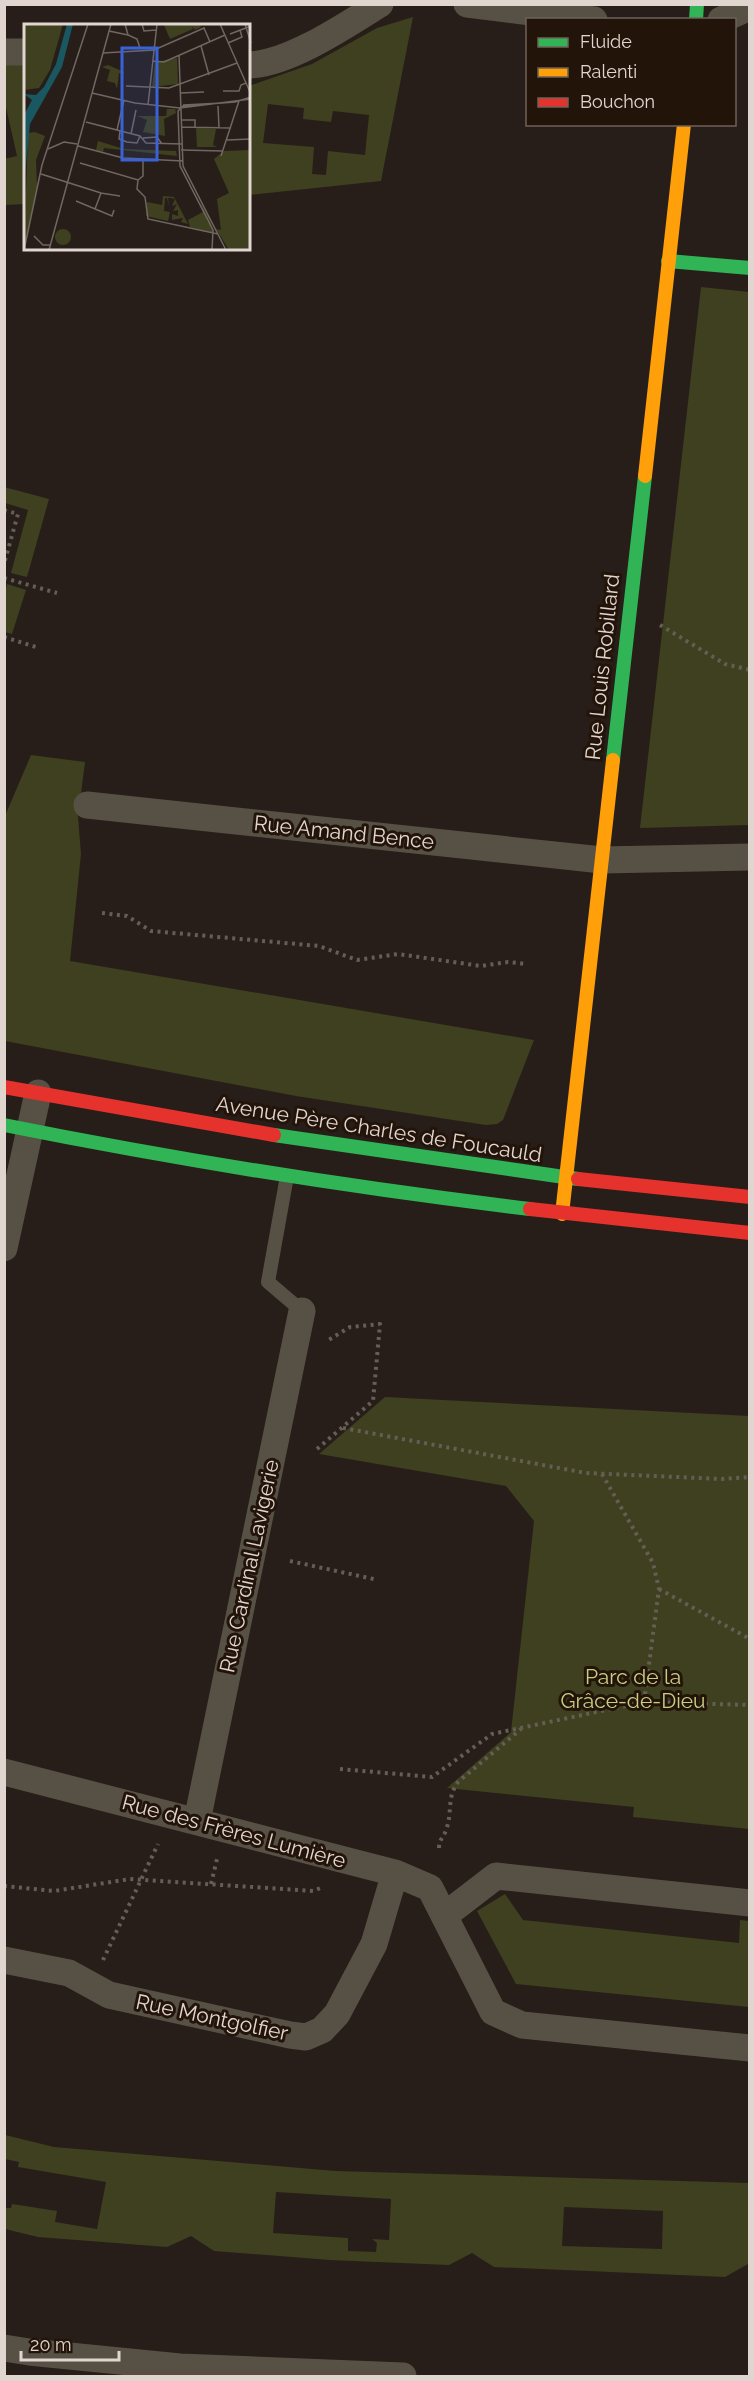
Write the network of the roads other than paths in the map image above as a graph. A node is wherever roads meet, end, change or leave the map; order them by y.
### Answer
1 (380, 4) edge
2 (467, 4) edge
3 (750, 7) edge
4 (578, 18) edge
5 (726, 18) edge
6 (4, 52) edge
7 (24, 52) edge
8 (250, 65) edge
9 (684, 126) edge
10 (669, 261) junction
11 (750, 268) edge
12 (87, 805) dead end
13 (750, 857) edge
14 (602, 860) junction
15 (4, 1087) edge
16 (38, 1093) junction
17 (17, 1127) edge
18 (287, 1176) junction
19 (566, 1179) junction
20 (750, 1197) edge
21 (562, 1214) junction
22 (750, 1233) edge
23 (4, 1248) edge
24 (302, 1311) joint
25 (4, 1772) edge
26 (197, 1821) junction
27 (395, 1873) junction
28 (750, 1903) edge
29 (444, 1916) junction
30 (4, 1960) edge
31 (750, 2048) edge
32 (4, 2348) edge
33 (403, 2376) edge

1 - 8 street
2 - 4 street
3 - 5 street
6 - 7 street
9 - 10 main road, Rue Louis Robillard
10 - 11 main road
10 - 14 main road, Rue Louis Robillard
12 - 14 street, Rue Amand Bence
13 - 14 street, Rue Amand Bence
14 - 19 main road, Rue Louis Robillard
15 - 16 main road, Avenue Père Charles de Foucauld
16 - 17 street
16 - 19 main road, Avenue Père Charles de Foucauld
17 - 18 main road
17 - 23 street
18 - 21 main road
18 - 24 lane
19 - 20 main road, Avenue Père Charles de Foucauld
19 - 21 main road, Rue Louis Robillard
21 - 22 main road
24 - 26 street, Rue Cardinal Lavigerie
25 - 26 street, Rue des Frères Lumière
26 - 27 street, Rue des Frères Lumière
27 - 29 street, Rue des Frères Lumière
27 - 30 street, Rue Montgolfier
28 - 29 street
29 - 31 street, Rue des Frères Lumière
32 - 33 street

